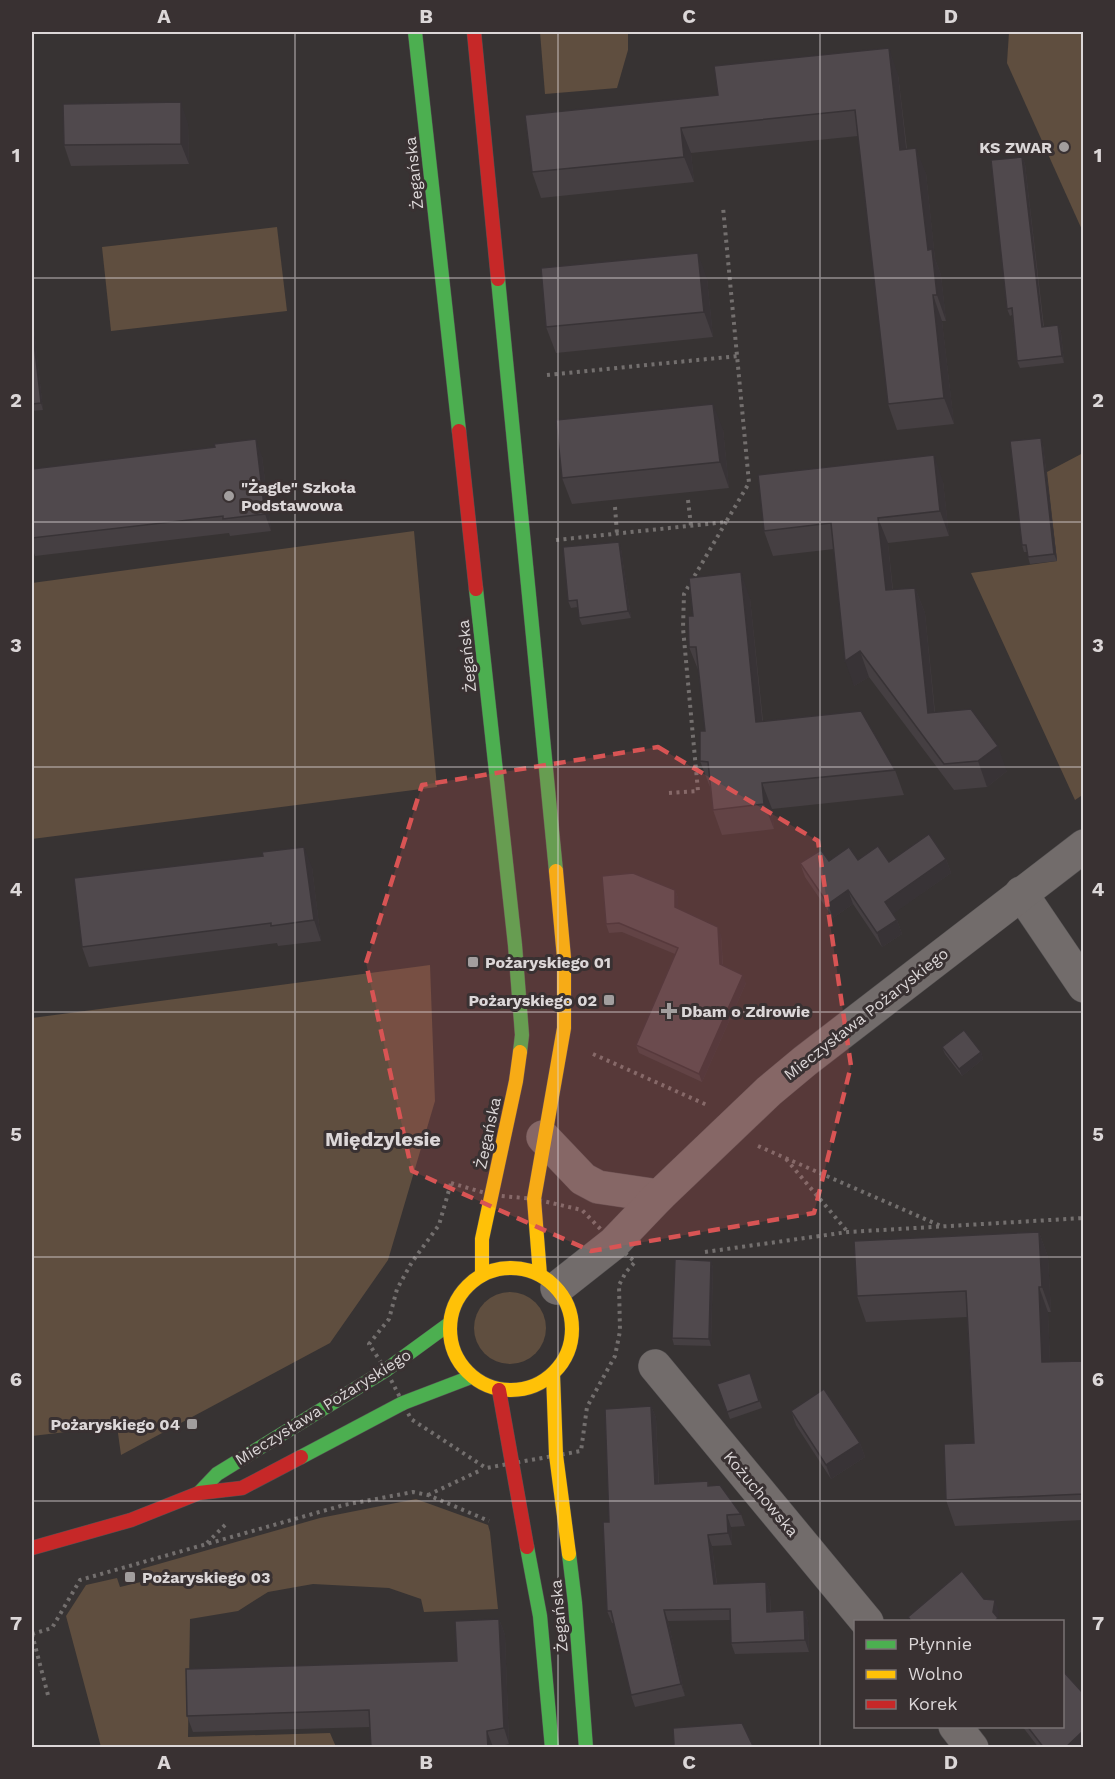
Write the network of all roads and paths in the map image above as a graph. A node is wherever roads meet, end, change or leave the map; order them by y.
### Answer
1 (415, 32) edge
2 (474, 32) edge
3 (723, 207) dead end
4 (738, 356) junction
5 (547, 375) dead end
6 (688, 500) dead end
7 (615, 507) dead end
8 (726, 522) junction
9 (691, 526) junction
10 (617, 534) junction
11 (549, 541) dead end
12 (669, 793) dead end
13 (1083, 846) edge
14 (1021, 893) junction
15 (1083, 986) edge
16 (592, 1054) dead end
17 (700, 1114) dead end
18 (543, 1137) junction
19 (752, 1144) dead end
20 (786, 1158) junction
21 (492, 1195) junction
22 (659, 1196) junction
23 (534, 1199) junction
24 (1083, 1218) edge
25 (942, 1226) junction
26 (848, 1232) junction
27 (614, 1243) junction
28 (705, 1252) dead end
29 (482, 1275) junction
30 (548, 1282) junction
31 (449, 1324) junction
32 (615, 1356) junction
33 (639, 1363) joint
34 (386, 1370) junction
35 (553, 1374) junction
36 (471, 1377) junction
37 (499, 1390) junction
38 (403, 1403) junction
39 (556, 1455) junction
40 (511, 1464) junction
41 (486, 1468) junction
42 (199, 1493) junction
43 (428, 1495) junction
44 (495, 1523) dead end
45 (32, 1548) edge
46 (865, 1620) edge
47 (32, 1634) edge
48 (49, 1699) dead end
49 (956, 1728) edge
50 (552, 1748) edge
51 (586, 1748) edge
52 (972, 1748) edge

1 - 21 street, Żegańska
2 - 18 street
3 - 4 path
4 - 5 path
4 - 8 path
6 - 9 path
7 - 10 path
8 - 9 path
8 - 12 path
9 - 10 path
10 - 11 path
13 - 14 street, Mieczysława Pożaryskiego
14 - 15 street
14 - 22 street, Mieczysława Pożaryskiego
16 - 17 path
18 - 22 street
18 - 23 street
19 - 20 path
20 - 25 path
20 - 26 path
21 - 23 path
21 - 29 street, Żegańska
21 - 34 path
22 - 27 street, Mieczysława Pożaryskiego
23 - 27 path
23 - 30 street
24 - 25 path
25 - 26 path
26 - 28 path
27 - 30 street, Mieczysława Pożaryskiego
27 - 32 path
29 - 30 street
29 - 31 street
30 - 35 street
31 - 34 street, Mieczysława Pożaryskiego
31 - 36 street
32 - 33 path
32 - 39 path
33 - 46 street, Kożuchowska
34 - 38 path
34 - 42 street, Mieczysława Pożaryskiego
35 - 37 street
35 - 39 street, Żegańska
36 - 37 street
36 - 38 street, Mieczysława Pożaryskiego
37 - 40 street, Żegańska
38 - 41 path
38 - 42 street, Mieczysława Pożaryskiego
39 - 40 path
39 - 51 street, Żegańska
40 - 41 path
40 - 50 street, Żegańska
41 - 43 path
42 - 45 street, Mieczysława Pożaryskiego
43 - 44 path
43 - 47 path
47 - 48 path
49 - 52 street

